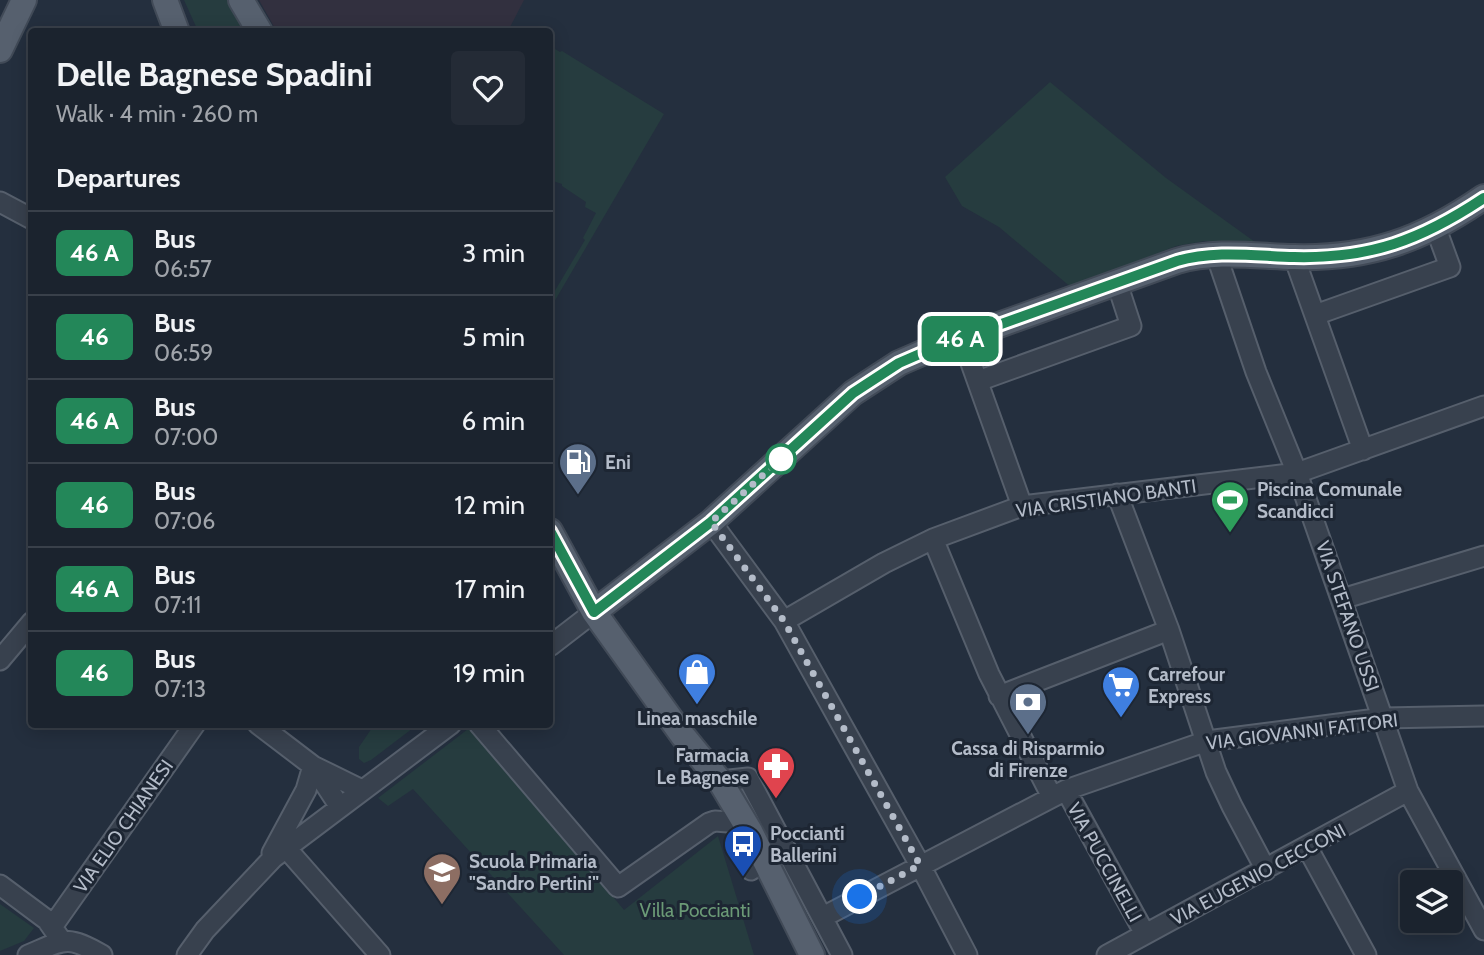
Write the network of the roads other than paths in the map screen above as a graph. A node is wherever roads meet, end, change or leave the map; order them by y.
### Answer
1 (24, 0) edge
2 (242, 0) edge
3 (258, 28) edge
4 (0, 50) edge
5 (1484, 197) edge
6 (0, 202) edge
7 (28, 217) edge
8 (1435, 226) junction
9 (1216, 254) junction
10 (1294, 257) junction
11 (1117, 283) junction
12 (1315, 315) junction
13 (962, 338) junction
14 (978, 380) junction
15 (1484, 406) edge
16 (1363, 450) junction
17 (1297, 473) junction
18 (1117, 494) junction
19 (1022, 506) junction
20 (711, 522) junction
21 (553, 537) edge
22 (933, 539) junction
23 (1484, 556) edge
24 (1342, 599) junction
25 (594, 612) junction
26 (784, 621) junction
27 (28, 627) edge
28 (1169, 630) junction
29 (553, 644) edge
30 (1, 657) edge
31 (999, 696) junction
32 (1484, 716) edge
33 (1384, 718) junction
34 (192, 728) edge
35 (263, 728) edge
36 (445, 728) edge
37 (481, 728) edge
38 (683, 736) junction
39 (1207, 741) junction
40 (313, 766) junction
41 (362, 790) junction
42 (1408, 791) junction
43 (1059, 793) junction
44 (340, 807) junction
45 (728, 821) junction
46 (1307, 847) junction
47 (285, 848) junction
48 (766, 857) junction
49 (920, 865) junction
50 (265, 867) junction
51 (1266, 870) junction
52 (0, 885) edge
53 (823, 917) junction
54 (1484, 930) edge
55 (56, 933) junction
56 (1145, 934) junction
57 (28, 955) edge
58 (102, 955) edge
59 (187, 955) edge
60 (380, 955) edge
61 (796, 955) edge
62 (812, 955) edge
63 (842, 955) edge
64 (967, 955) edge
65 (1107, 955) edge
66 (1366, 955) edge

1 - 4 main road
2 - 3 main road
5 - 8 main road
6 - 7 street
8 - 10 main road
8 - 12 street
9 - 10 main road
9 - 11 main road
9 - 17 street, VIA STEFANO USSI
10 - 12 street
11 - 13 main road
11 - 14 street
12 - 16 street
13 - 14 street
13 - 20 main road
14 - 19 street
15 - 16 street, VIA CRISTIANO BANTI
16 - 17 street, VIA CRISTIANO BANTI
17 - 18 street, VIA CRISTIANO BANTI
17 - 24 street, VIA STEFANO USSI
18 - 19 street, VIA CRISTIANO BANTI
18 - 28 street
19 - 22 street, VIA CRISTIANO BANTI
20 - 25 main road
20 - 26 street
21 - 25 main road
22 - 26 street, VIA CRISTIANO BANTI
22 - 31 street, VIA PUCCINELLI
23 - 24 street
24 - 33 street, VIA STEFANO USSI
25 - 29 street
25 - 38 main road
26 - 49 street
27 - 30 street
28 - 31 street
28 - 39 street
31 - 43 street, VIA PUCCINELLI
32 - 33 street, VIA GIOVANNI FATTORI
33 - 39 street, VIA GIOVANNI FATTORI
33 - 42 street, VIA STEFANO USSI
34 - 55 street, VIA ELIO CHIANESI
35 - 40 street
36 - 41 street
37 - 45 street
38 - 45 main road
38 - 48 main road
39 - 43 street, VIA GIOVANNI FATTORI
39 - 51 street
40 - 41 street
40 - 44 street
40 - 50 street
41 - 44 street
42 - 46 street, VIA EUGENIO CECCONI
42 - 54 street, VIA STEFANO USSI
43 - 49 street, VIA GIOVANNI FATTORI
43 - 56 street, VIA PUCCINELLI
44 - 47 street
45 - 48 main road
46 - 51 street, VIA EUGENIO CECCONI
46 - 66 street
47 - 50 street
47 - 60 street
48 - 53 street
48 - 61 main road
48 - 62 main road
49 - 53 street, VIA GIOVANNI FATTORI
49 - 64 street
50 - 59 street
51 - 56 street, VIA EUGENIO CECCONI
52 - 55 street
53 - 63 street
55 - 57 street
55 - 58 street
56 - 65 street, VIA EUGENIO CECCONI

